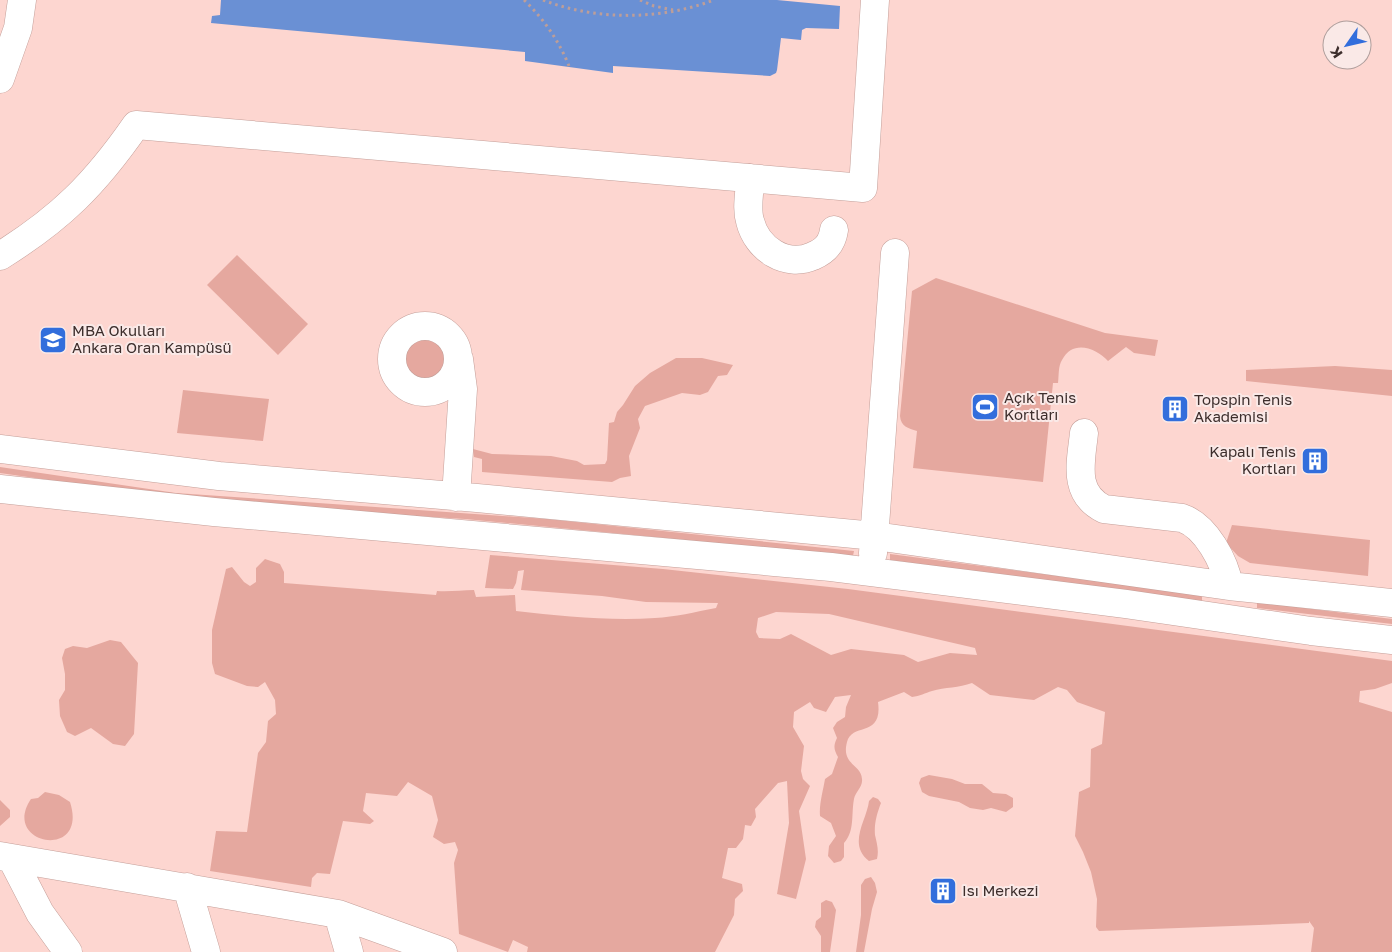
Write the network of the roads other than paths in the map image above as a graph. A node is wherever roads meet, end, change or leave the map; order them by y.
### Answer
1 (22, 0) edge
2 (875, 0) edge
3 (0, 78) edge
4 (750, 178) junction
5 (834, 230) dead end
6 (895, 253) dead end
7 (0, 256) edge
8 (454, 388) junction
9 (1084, 433) dead end
10 (0, 449) edge
11 (0, 489) edge
12 (456, 497) junction
13 (875, 536) junction
14 (870, 572) junction
15 (1228, 586) junction
16 (1392, 603) edge
17 (1392, 640) edge
18 (6, 858) edge
19 (187, 887) junction
20 (338, 914) junction
21 (68, 952) edge
22 (206, 952) edge
23 (349, 952) edge
24 (443, 952) edge

1 - 3 street
2 - 4 street
4 - 5 street
4 - 7 street
6 - 13 street
8 - 8 street
8 - 12 street
9 - 15 street
10 - 12 street
11 - 14 street
12 - 13 street
13 - 14 street
13 - 15 street
14 - 17 street
15 - 16 street
18 - 19 street
18 - 21 street
19 - 20 street
19 - 22 street
20 - 23 street
20 - 24 street

